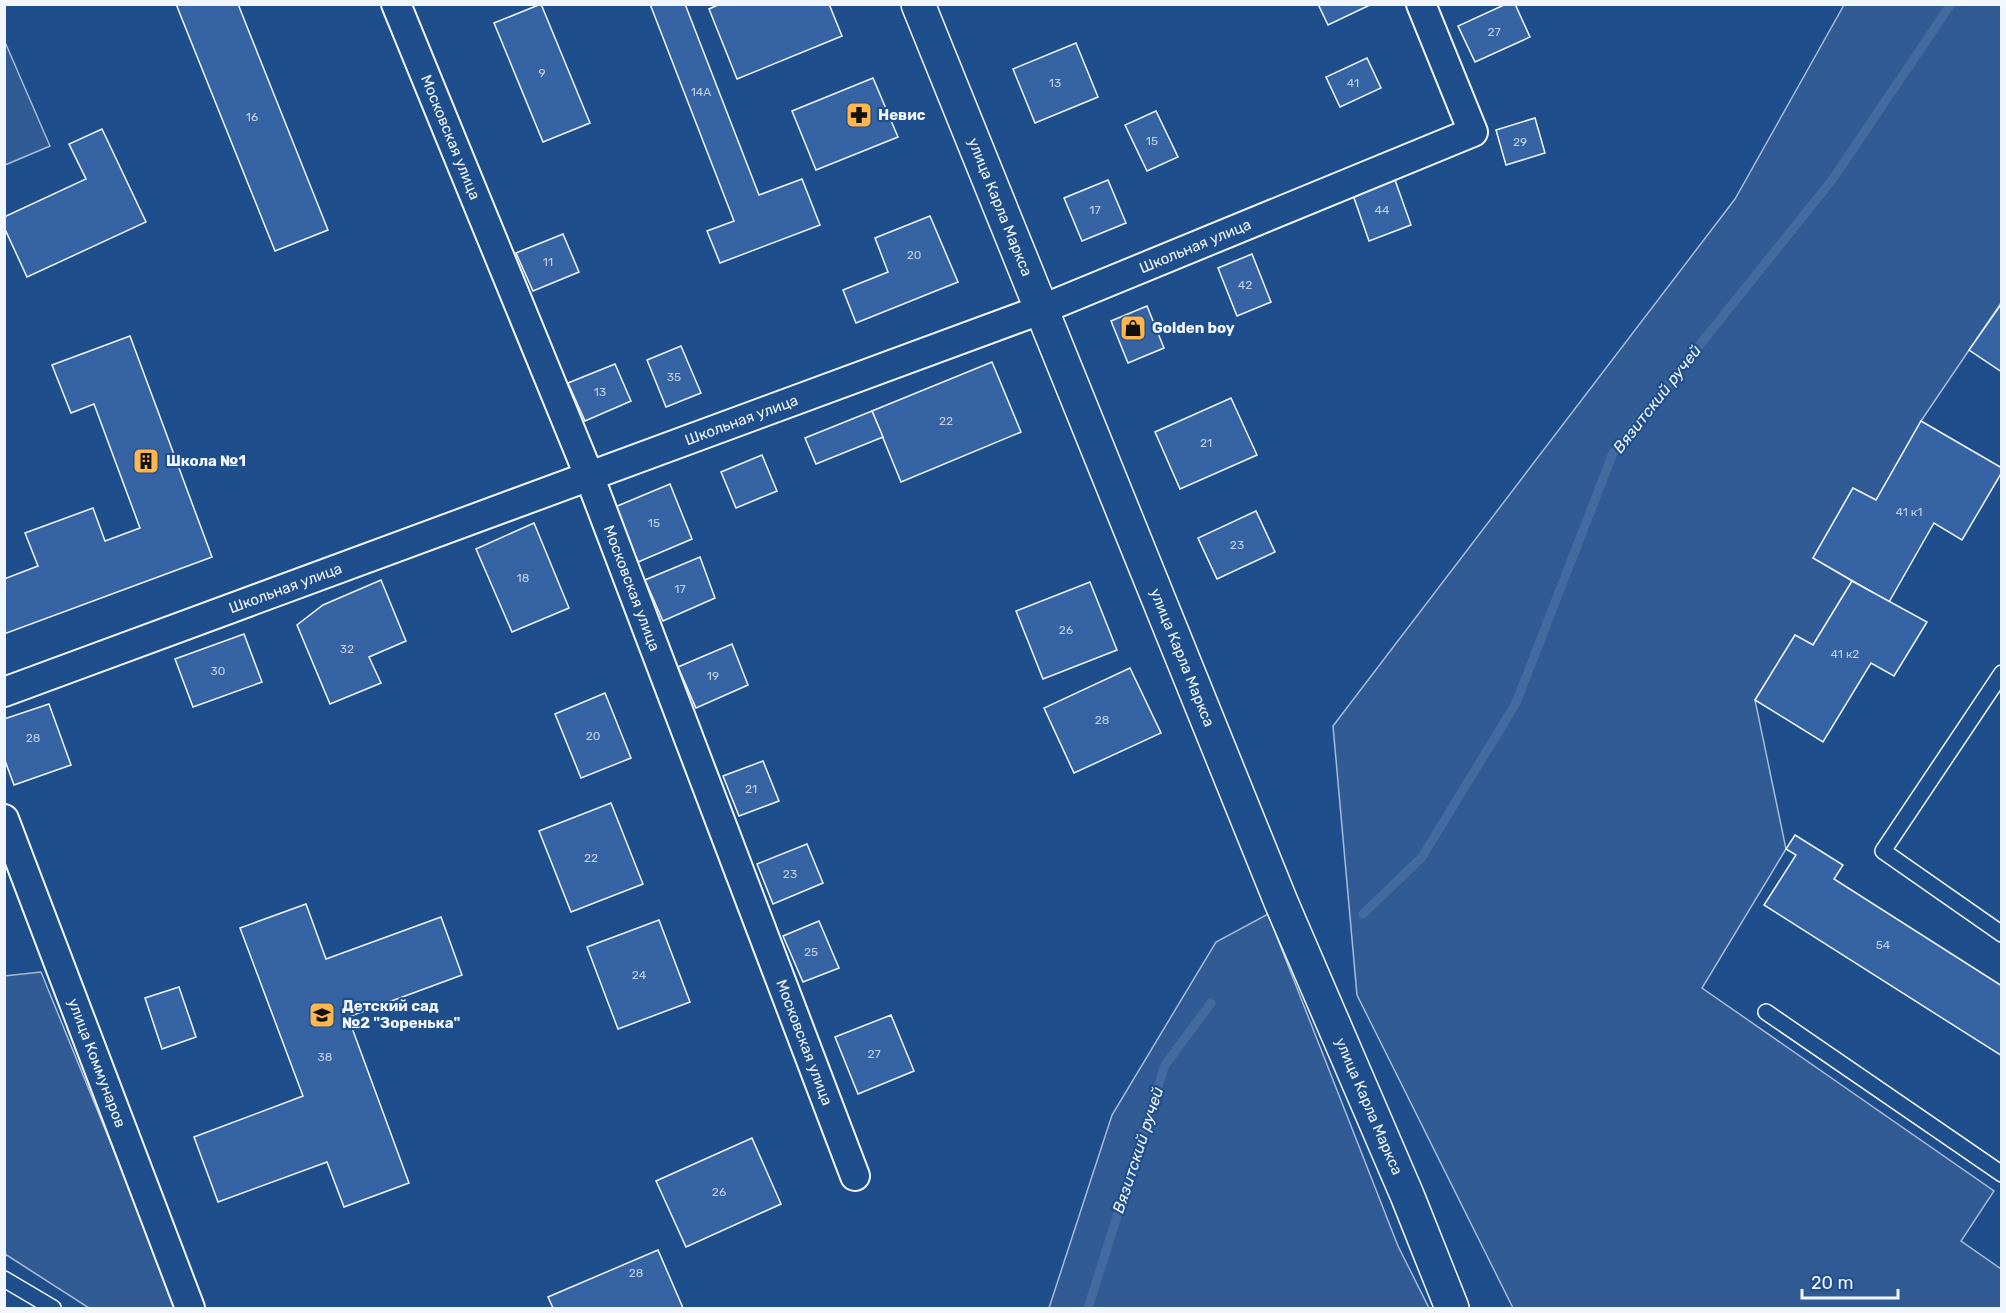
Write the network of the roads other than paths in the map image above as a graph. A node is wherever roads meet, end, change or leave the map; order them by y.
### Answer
1 (396, 4) edge
2 (918, 4) edge
3 (1421, 4) edge
4 (1040, 310) junction
5 (590, 478) junction
6 (2001, 673) edge
7 (4, 692) edge
8 (4, 819) edge
9 (2001, 934) edge
10 (1766, 1012) dead end
11 (2001, 1174) edge
12 (855, 1176) dead end
13 (4, 1279) edge
14 (53, 1308) edge
15 (190, 1308) edge
16 (1452, 1308) edge

1 - 5 street, Московская улица
2 - 4 main road, улица Карла Маркса
3 - 4 street, Школьная улица
4 - 5 street, Школьная улица
4 - 16 main road, улица Карла Маркса
5 - 7 street, Школьная улица
5 - 12 street, Московская улица
6 - 9 lane
8 - 15 street, улица Коммунаров
10 - 11 lane
13 - 14 lane

